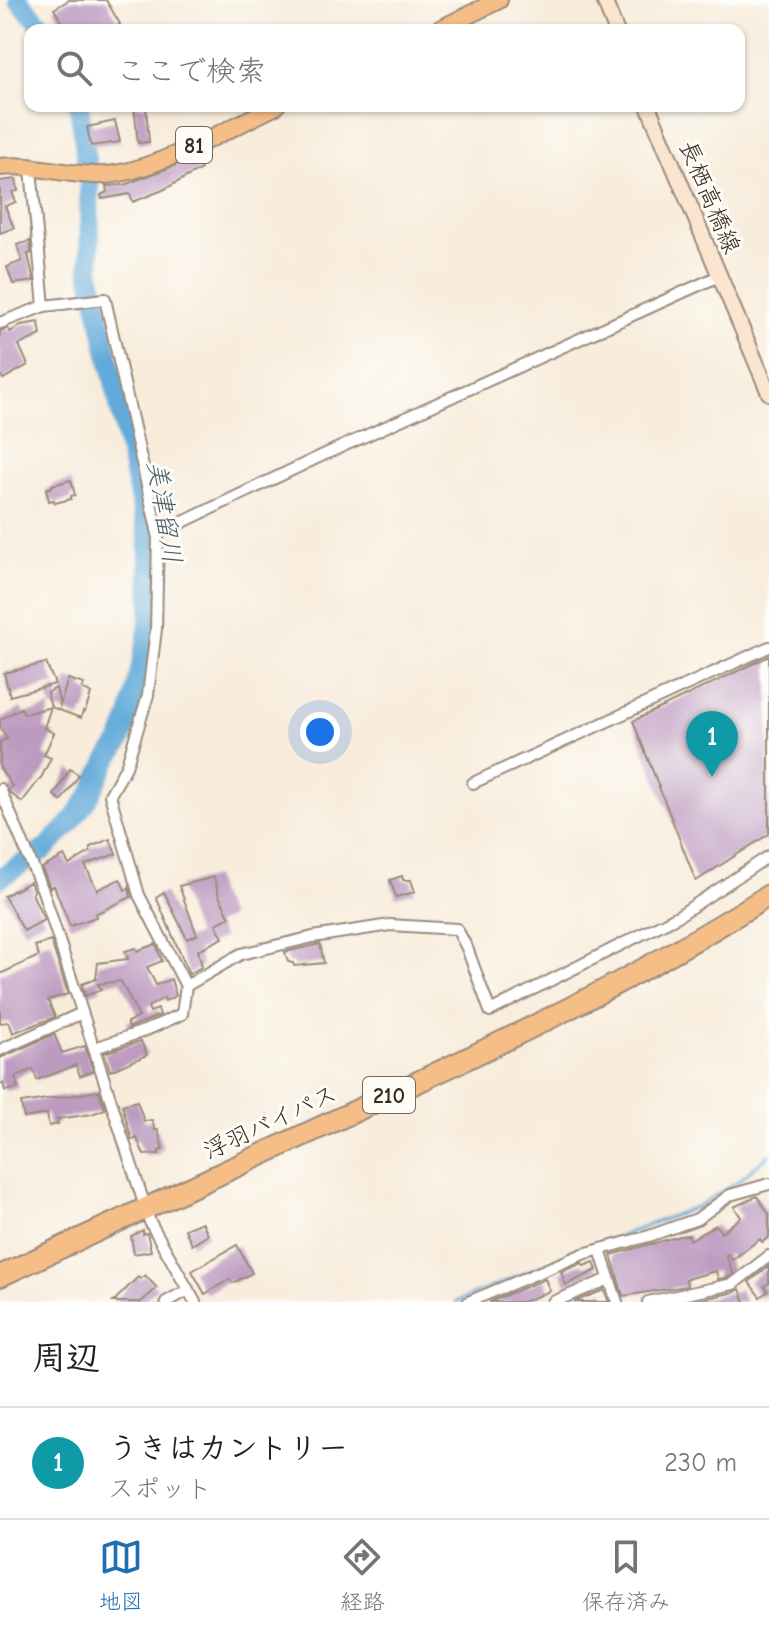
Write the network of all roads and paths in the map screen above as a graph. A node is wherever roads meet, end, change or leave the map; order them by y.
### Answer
1 (499, 0) edge
2 (604, 0) edge
3 (450, 24) edge
4 (614, 24) edge
5 (263, 112) edge
6 (651, 112) edge
7 (0, 167) edge
8 (31, 169) junction
9 (719, 276) junction
10 (44, 306) junction
11 (0, 323) edge
12 (769, 393) edge
13 (158, 534) junction
14 (769, 647) edge
15 (473, 783) dead end
16 (0, 789) edge
17 (769, 856) edge
18 (769, 895) edge
19 (186, 986) junction
20 (82, 1013) junction
21 (95, 1048) junction
22 (0, 1050) edge
23 (769, 1184) edge
24 (145, 1208) junction
25 (600, 1250) junction
26 (769, 1256) edge
27 (0, 1276) edge
28 (609, 1279) junction
29 (188, 1290) junction
30 (166, 1302) edge
31 (195, 1302) edge
32 (468, 1302) edge
33 (553, 1302) edge
34 (617, 1302) edge
35 (648, 1302) edge

1 - 3 main road
2 - 4 main road
5 - 8 main road, 81
6 - 9 main road, 長栖高橋線
7 - 8 main road, 81
8 - 10 street
9 - 12 main road, 長栖高橋線
9 - 13 street
10 - 11 street
10 - 13 street
13 - 19 street
14 - 15 street
16 - 20 street
17 - 19 street
18 - 24 highway, 浮羽バイパス / 210
19 - 21 street
20 - 21 street
20 - 22 street
21 - 24 street
23 - 25 street
24 - 27 highway, 浮羽バイパス / 210
24 - 29 street
25 - 28 street
25 - 32 street
26 - 35 street
28 - 33 street
28 - 34 street
29 - 30 street
29 - 31 street

